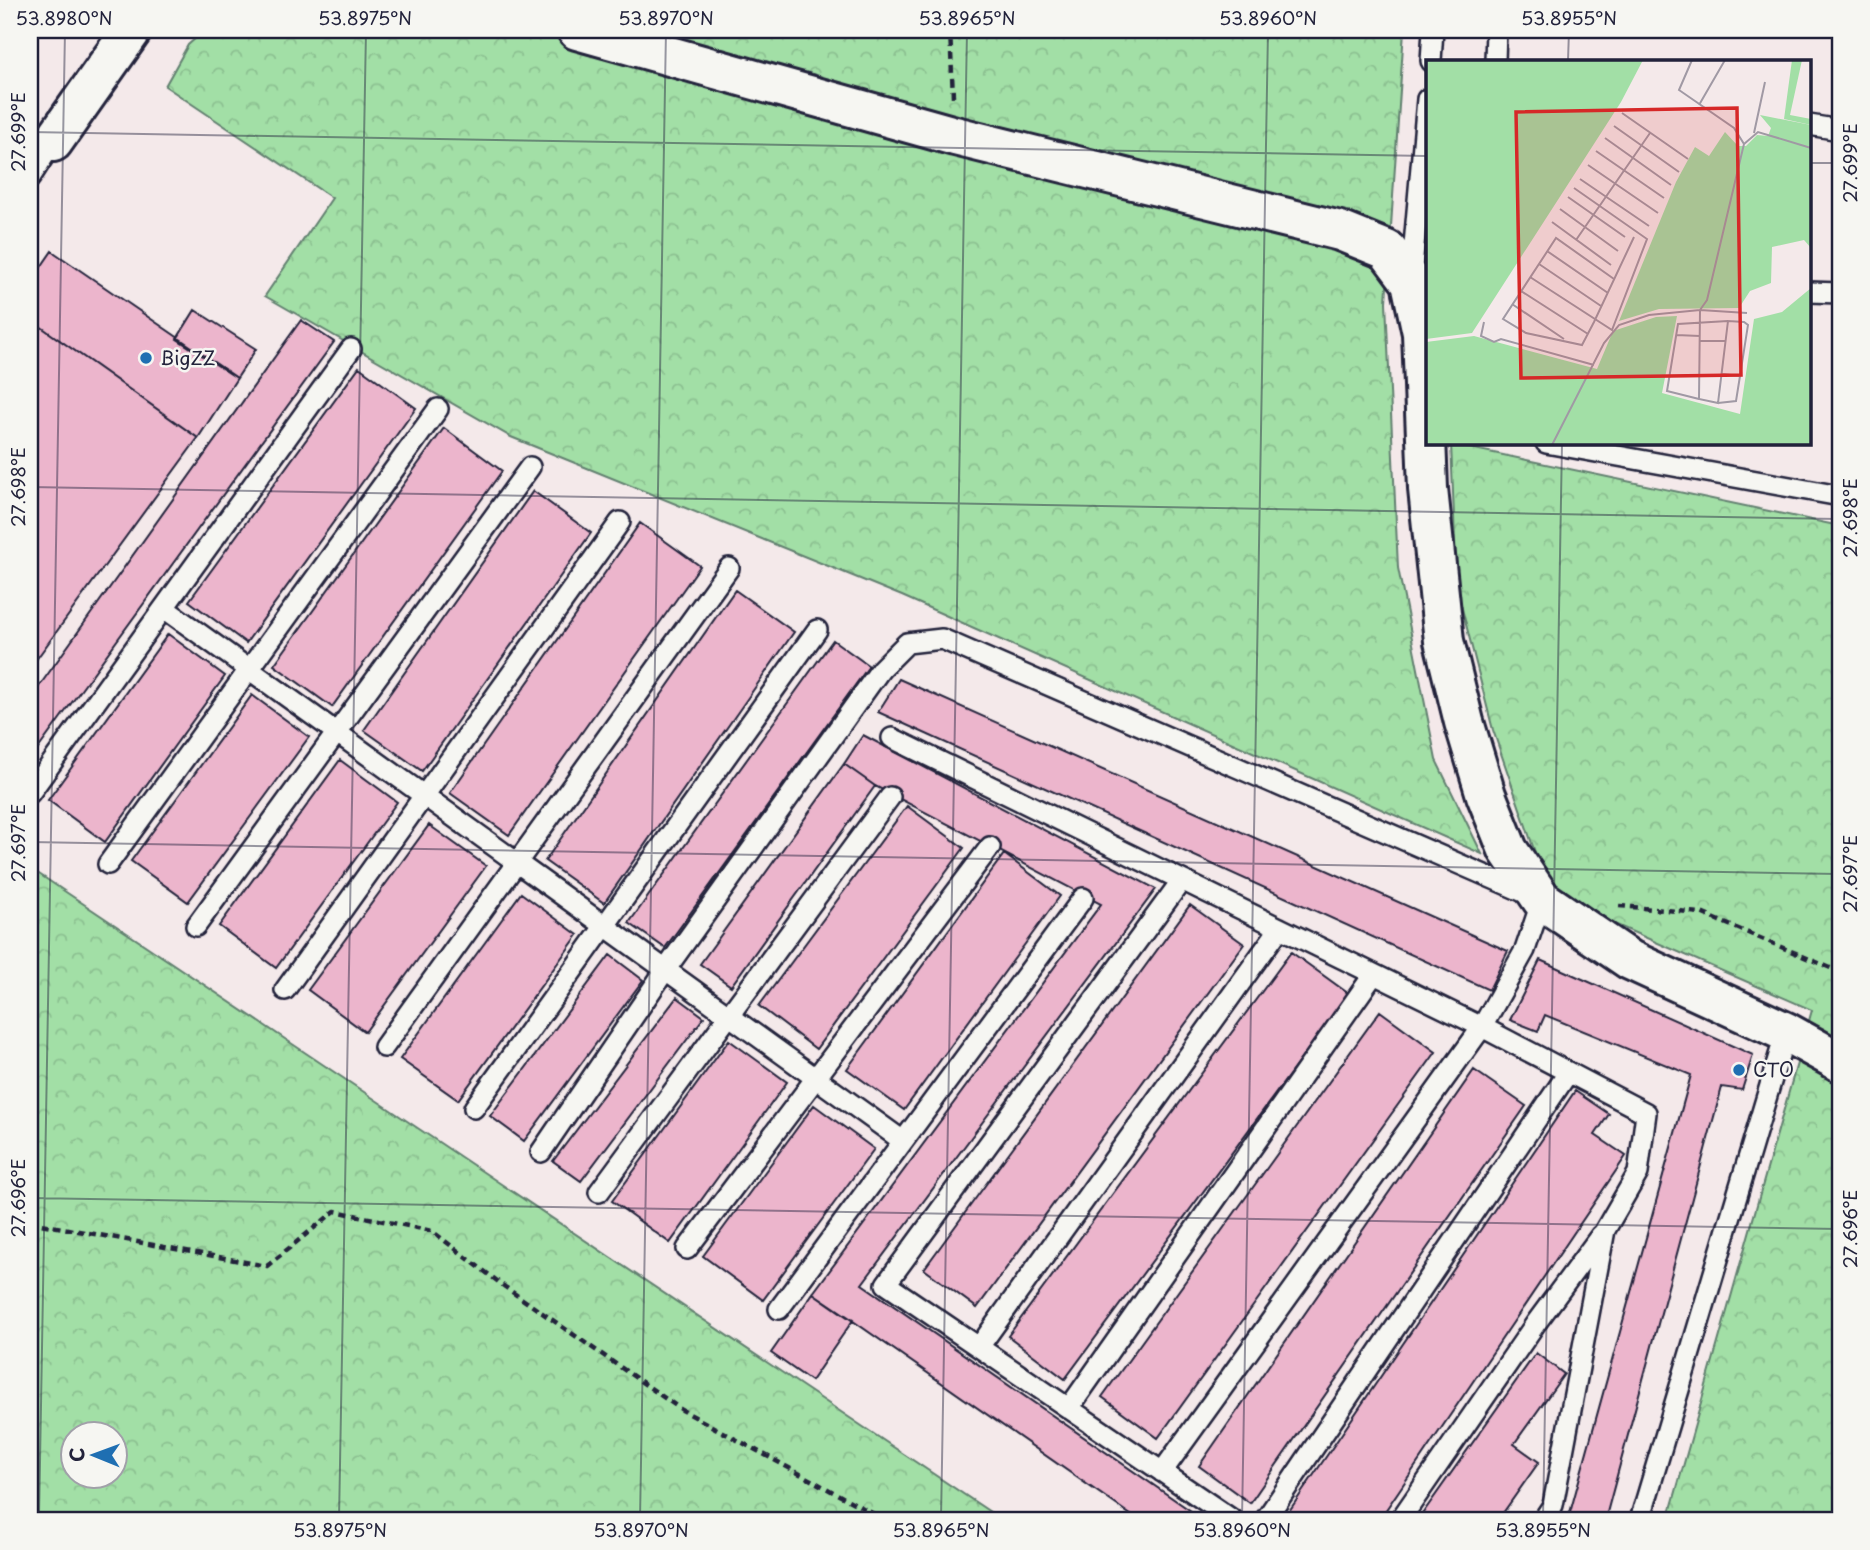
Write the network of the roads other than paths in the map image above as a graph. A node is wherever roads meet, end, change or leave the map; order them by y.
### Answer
1 (132, 30) edge
2 (577, 30) edge
3 (1433, 30) edge
4 (1496, 30) edge
5 (1431, 60) edge
6 (1495, 60) edge
7 (1426, 122) edge
8 (1811, 125) edge
9 (1840, 130) edge
10 (53, 142) joint
11 (30, 178) edge
12 (1419, 282) edge
13 (1811, 292) edge
14 (1840, 293) edge
15 (352, 349) dead end
16 (438, 409) dead end
17 (1426, 437) edge
18 (1426, 444) edge
19 (1559, 444) edge
20 (1585, 446) edge
21 (530, 467) dead end
22 (1840, 496) edge
23 (621, 522) dead end
24 (729, 568) dead end
25 (164, 608) junction
26 (817, 630) dead end
27 (250, 669) junction
28 (337, 732) junction
29 (892, 738) dead end
30 (30, 793) edge
31 (424, 795) junction
32 (890, 797) dead end
33 (990, 847) dead end
34 (517, 862) junction
35 (108, 864) dead end
36 (1182, 880) junction
37 (1083, 898) dead end
38 (1542, 900) junction
39 (196, 926) dead end
40 (605, 926) junction
41 (1280, 928) junction
42 (666, 969) junction
43 (1374, 974) junction
44 (285, 990) dead end
45 (729, 1015) junction
46 (1482, 1027) junction
47 (1786, 1032) junction
48 (384, 1047) dead end
49 (1840, 1062) edge
50 (1568, 1073) junction
51 (817, 1078) junction
52 (474, 1108) dead end
53 (903, 1141) junction
54 (541, 1152) dead end
55 (599, 1192) dead end
56 (1605, 1230) junction
57 (687, 1250) dead end
58 (779, 1309) dead end
59 (979, 1347) junction
60 (1069, 1408) junction
61 (1162, 1472) junction
62 (1233, 1520) edge
63 (1265, 1520) edge
64 (1400, 1520) edge
65 (1543, 1520) edge
66 (1640, 1520) edge

1 - 10 street
2 - 12 street
3 - 5 lane
4 - 6 lane
7 - 12 lane
8 - 9 lane
10 - 11 lane
12 - 17 street
13 - 14 lane
15 - 25 lane
16 - 27 lane
18 - 38 street
19 - 20 lane
20 - 22 lane
21 - 28 lane
23 - 31 lane
24 - 34 lane
25 - 27 lane
25 - 30 lane
26 - 40 lane
27 - 28 lane
27 - 35 lane
28 - 31 lane
28 - 39 lane
29 - 36 lane
31 - 34 lane
31 - 44 lane
32 - 45 lane
33 - 51 lane
34 - 40 lane
34 - 48 lane
36 - 41 lane
36 - 59 lane
37 - 53 lane
38 - 42 lane
38 - 46 lane
38 - 47 street
40 - 42 lane
40 - 52 lane
41 - 43 lane
41 - 59 lane
42 - 45 lane
42 - 54 lane
43 - 46 lane
43 - 60 lane
45 - 51 lane
45 - 55 lane
46 - 50 lane
46 - 61 lane
47 - 49 street
47 - 66 lane
50 - 56 lane
50 - 63 lane
51 - 53 lane
51 - 57 lane
53 - 58 lane
56 - 64 lane
56 - 65 lane
59 - 60 lane
60 - 61 lane
61 - 62 lane

